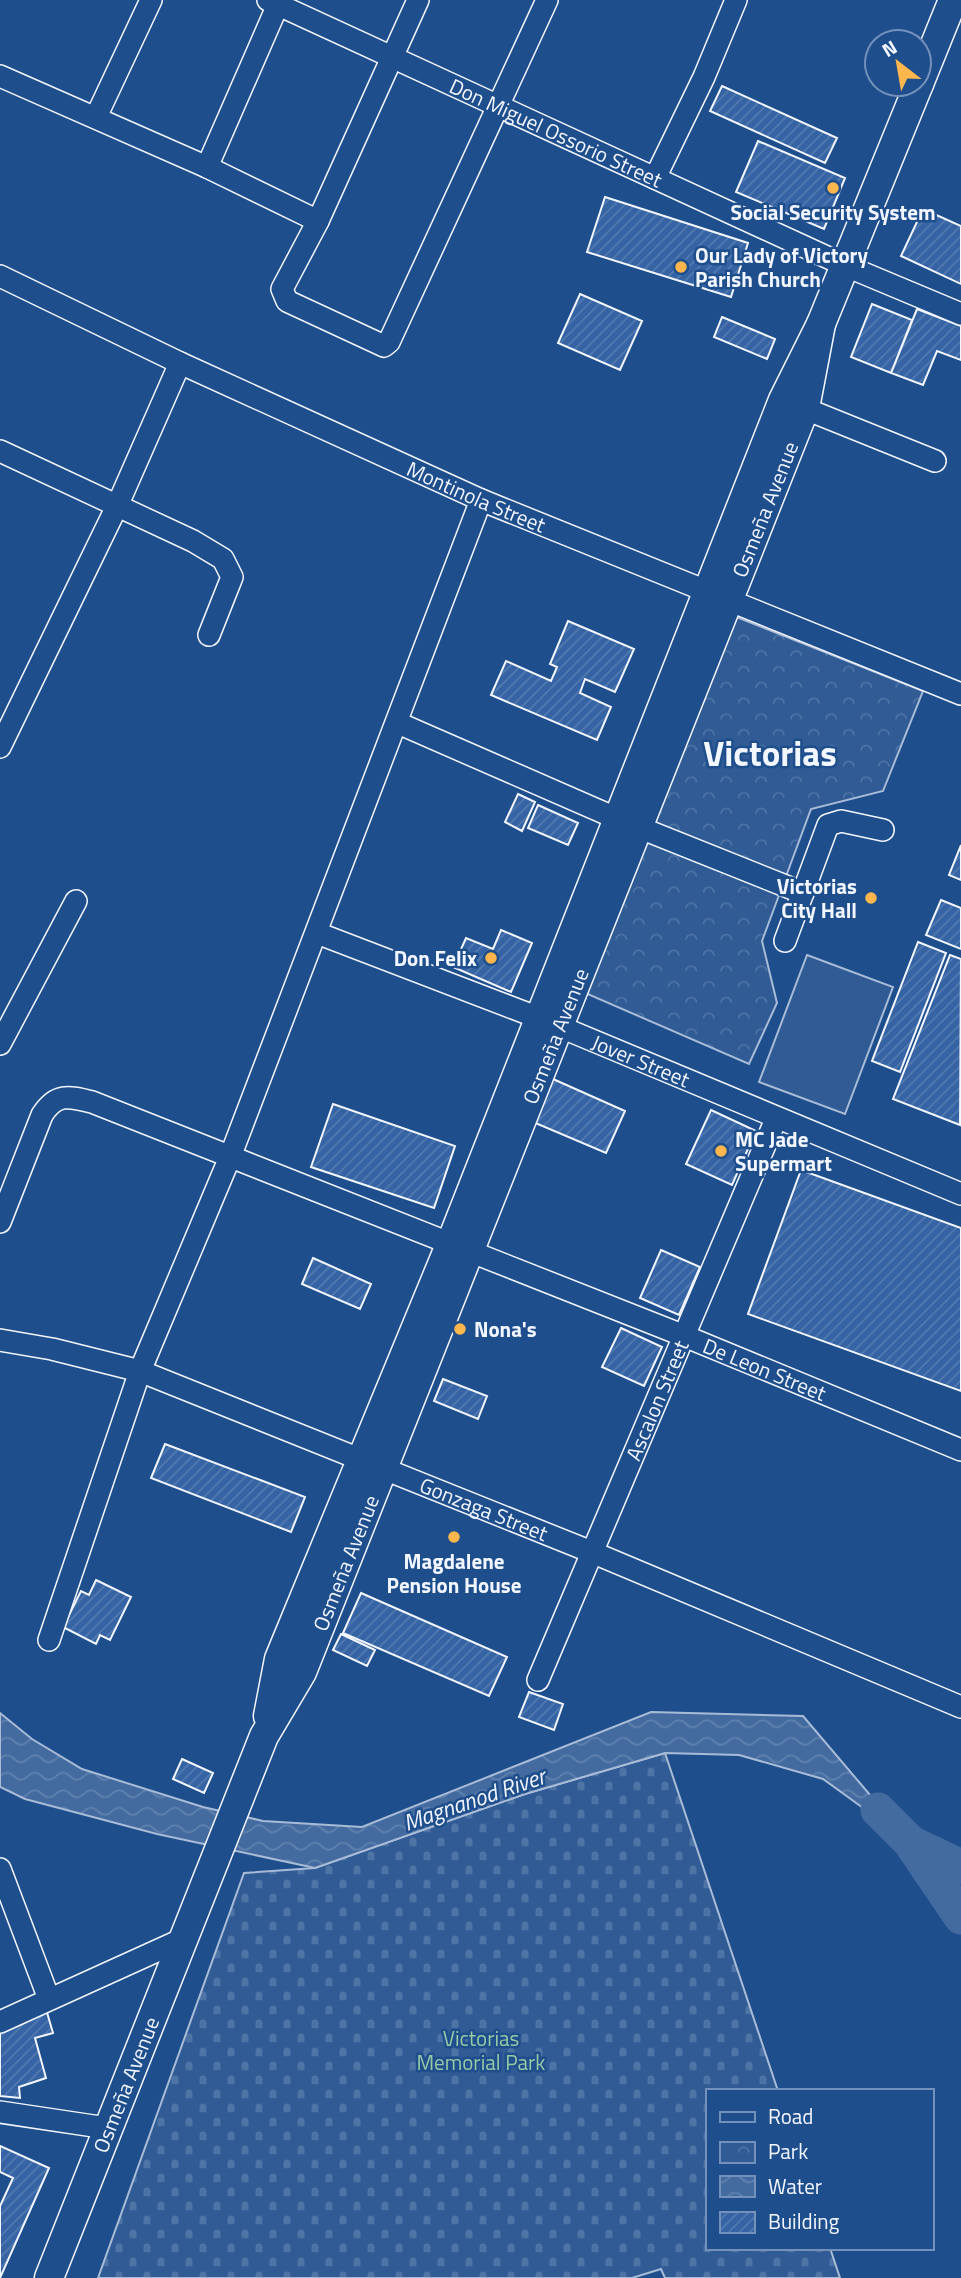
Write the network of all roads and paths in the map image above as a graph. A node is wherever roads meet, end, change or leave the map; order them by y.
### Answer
1 (151, 0) edge
2 (418, 0) edge
3 (547, 0) edge
4 (736, 0) edge
5 (953, 0) edge
6 (275, 2) edge
7 (933, 49) edge
8 (391, 58) junction
9 (0, 76) edge
10 (913, 98) edge
11 (498, 108) junction
12 (96, 117) junction
13 (207, 167) junction
14 (655, 178) junction
15 (318, 221) junction
16 (844, 265) junction
17 (0, 276) edge
18 (961, 314) edge
19 (180, 363) junction
20 (794, 404) junction
21 (0, 450) edge
22 (935, 461) dead end
23 (481, 500) junction
24 (118, 504) junction
25 (718, 597) junction
26 (209, 635) dead end
27 (961, 694) edge
28 (398, 723) junction
29 (0, 747) edge
30 (629, 823) junction
31 (883, 830) dead end
32 (803, 893) junction
33 (76, 901) dead end
34 (317, 933) junction
35 (785, 941) dead end
36 (549, 1022) junction
37 (0, 1044) edge
38 (776, 1119) junction
39 (230, 1157) junction
40 (961, 1194) edge
41 (0, 1222) edge
42 (460, 1248) junction
43 (682, 1335) junction
44 (0, 1340) edge
45 (140, 1371) junction
46 (961, 1450) edge
47 (372, 1465) junction
48 (594, 1553) junction
49 (49, 1640) dead end
50 (538, 1680) dead end
51 (961, 1707) edge
52 (0, 1869) edge
53 (183, 1939) junction
54 (49, 1999) junction
55 (0, 2022) edge
56 (0, 2112) edge
57 (107, 2128) junction
58 (50, 2278) edge

1 - 12 street
2 - 8 street
3 - 11 street
4 - 14 street
5 - 7 main road, Osmeña Avenue
6 - 8 street, Don Miguel Ossorio Street
6 - 13 street
8 - 11 street, Don Miguel Ossorio Street
8 - 15 street
9 - 12 street
10 - 16 main road, Osmeña Avenue
11 - 14 street, Don Miguel Ossorio Street
11 - 15 street
12 - 13 street
13 - 15 street
14 - 16 street, Don Miguel Ossorio Street
16 - 18 street, Don Miguel Ossorio Street
16 - 20 main road, Osmeña Avenue
17 - 19 street, Montinola Street
19 - 23 street, Montinola Street
19 - 24 street
20 - 22 street
20 - 25 main road, Osmeña Avenue
21 - 24 street
23 - 25 street, Montinola Street
23 - 28 street
24 - 26 street
24 - 29 street
25 - 27 street, Montinola Street
25 - 30 main road, Osmeña Avenue
28 - 30 street
28 - 34 street
30 - 32 street
30 - 36 main road, Osmeña Avenue
31 - 32 street
32 - 35 street
33 - 37 street
34 - 36 street, Jover Street
34 - 39 street
36 - 38 street, Jover Street
36 - 42 main road, Osmeña Avenue
38 - 40 street, Jover Street
38 - 43 street, Ascalon Street
39 - 41 street, De Leon Street
39 - 42 street, De Leon Street
39 - 45 street
42 - 43 street, De Leon Street
42 - 47 main road, Osmeña Avenue
43 - 46 street, De Leon Street
43 - 48 street, Ascalon Street
44 - 45 street, Gonzaga Street
45 - 47 street, Gonzaga Street
45 - 49 street
47 - 48 street, Gonzaga Street
47 - 53 main road, Osmeña Avenue
48 - 50 street, Ascalon Street
48 - 51 street, Gonzaga Street
52 - 54 street
53 - 54 street
53 - 57 main road, Osmeña Avenue
54 - 55 street
56 - 57 street
57 - 58 main road, Osmeña Avenue

